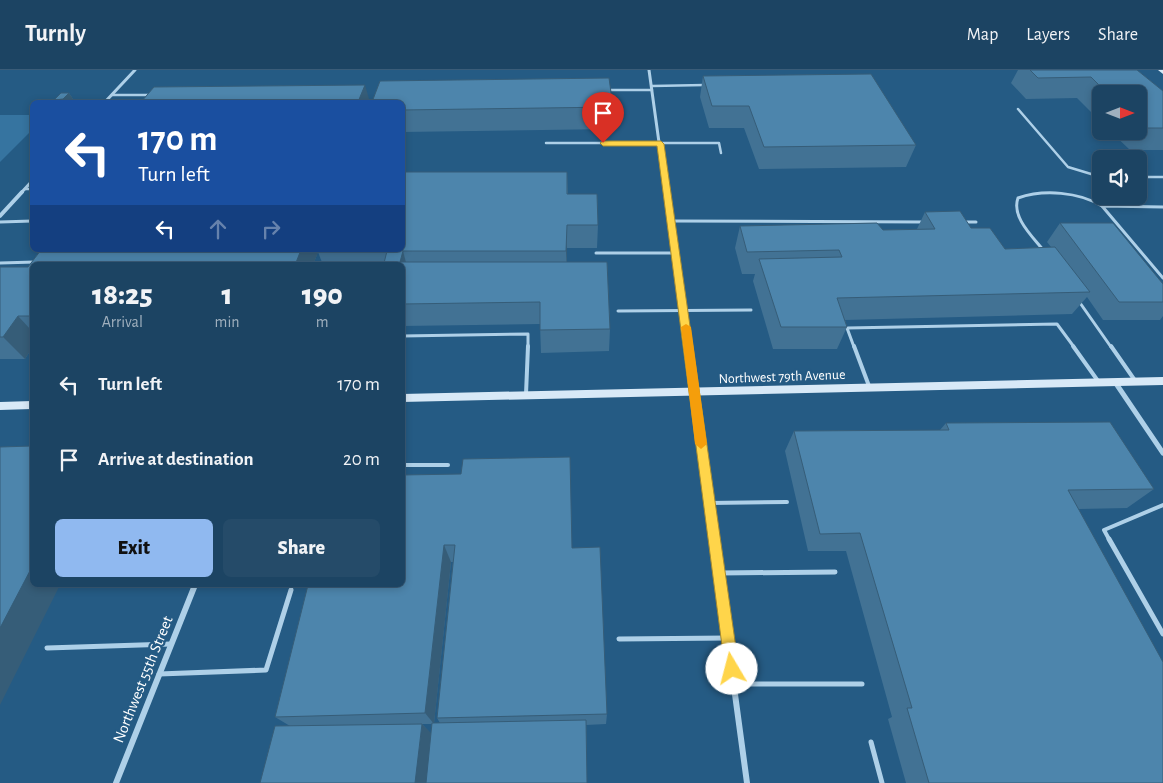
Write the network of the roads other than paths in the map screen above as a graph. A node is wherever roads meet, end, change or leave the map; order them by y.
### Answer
1 (135, 70) edge
2 (650, 70) edge
3 (712, 85) edge
4 (652, 88) junction
5 (604, 90) edge
6 (112, 95) junction
7 (160, 95) edge
8 (107, 100) edge
9 (1018, 109) dead end
10 (546, 143) dead end
11 (661, 144) junction
12 (722, 153) dead end
13 (1092, 176) edge
14 (1147, 177) edge
15 (1163, 177) edge
16 (30, 183) edge
17 (25, 189) junction
18 (30, 189) edge
19 (1102, 206) junction
20 (1163, 207) edge
21 (0, 216) edge
22 (671, 221) junction
23 (0, 222) edge
24 (30, 222) edge
25 (927, 222) edge
26 (957, 222) edge
27 (976, 222) dead end
28 (1109, 226) edge
29 (1119, 226) junction
30 (676, 252) junction
31 (596, 253) dead end
32 (1049, 259) edge
33 (30, 262) edge
34 (0, 263) edge
35 (1163, 278) edge
36 (1077, 297) edge
37 (751, 310) dead end
38 (618, 311) dead end
39 (684, 311) junction
40 (405, 336) edge
41 (1163, 381) edge
42 (1115, 382) junction
43 (1136, 382) junction
44 (1099, 383) junction
45 (868, 386) junction
46 (694, 393) junction
47 (526, 396) junction
48 (405, 398) edge
49 (30, 405) edge
50 (0, 406) edge
51 (1163, 453) edge
52 (405, 465) edge
53 (448, 465) dead end
54 (787, 502) dead end
55 (709, 503) junction
56 (1163, 505) edge
57 (835, 572) dead end
58 (718, 573) junction
59 (194, 587) edge
60 (290, 590) dead end
61 (1163, 634) edge
62 (619, 638) dead end
63 (728, 638) junction
64 (172, 644) junction
65 (46, 648) dead end
66 (159, 674) junction
67 (734, 684) junction
68 (862, 684) dead end
69 (871, 742) dead end
70 (116, 783) edge
71 (747, 783) edge
72 (882, 783) edge

1 - 6 street
2 - 4 street
3 - 4 lane
4 - 5 lane
4 - 11 street
6 - 7 lane
6 - 8 street
9 - 13 lane
10 - 11 lane
11 - 12 lane
11 - 22 street
14 - 15 lane
16 - 17 street
17 - 18 lane
17 - 21 street
19 - 20 lane
19 - 29 lane
19 - 32 lane
22 - 25 lane
22 - 30 street
23 - 24 lane
26 - 27 lane
28 - 29 lane
29 - 35 lane
30 - 31 lane
30 - 39 street
33 - 34 lane
36 - 43 lane
37 - 39 lane
38 - 39 lane
39 - 46 street
40 - 47 lane
41 - 43 main road, Northwest 79th Avenue
42 - 43 main road, Northwest 79th Avenue
42 - 44 main road, Northwest 79th Avenue
42 - 51 street
44 - 45 main road, Northwest 79th Avenue
44 - 45 lane
45 - 46 main road, Northwest 79th Avenue
46 - 47 main road, Northwest 79th Avenue
46 - 55 street
47 - 48 main road, Northwest 79th Avenue
49 - 50 main road
52 - 53 lane
54 - 55 lane
55 - 58 street
56 - 61 lane
57 - 58 lane
58 - 63 street
59 - 64 street, Northwest 55th Street
60 - 66 lane
62 - 63 lane
63 - 67 street
64 - 65 lane
64 - 66 street, Northwest 55th Street
66 - 70 street, Northwest 55th Street
67 - 68 lane
67 - 71 street
69 - 72 lane

